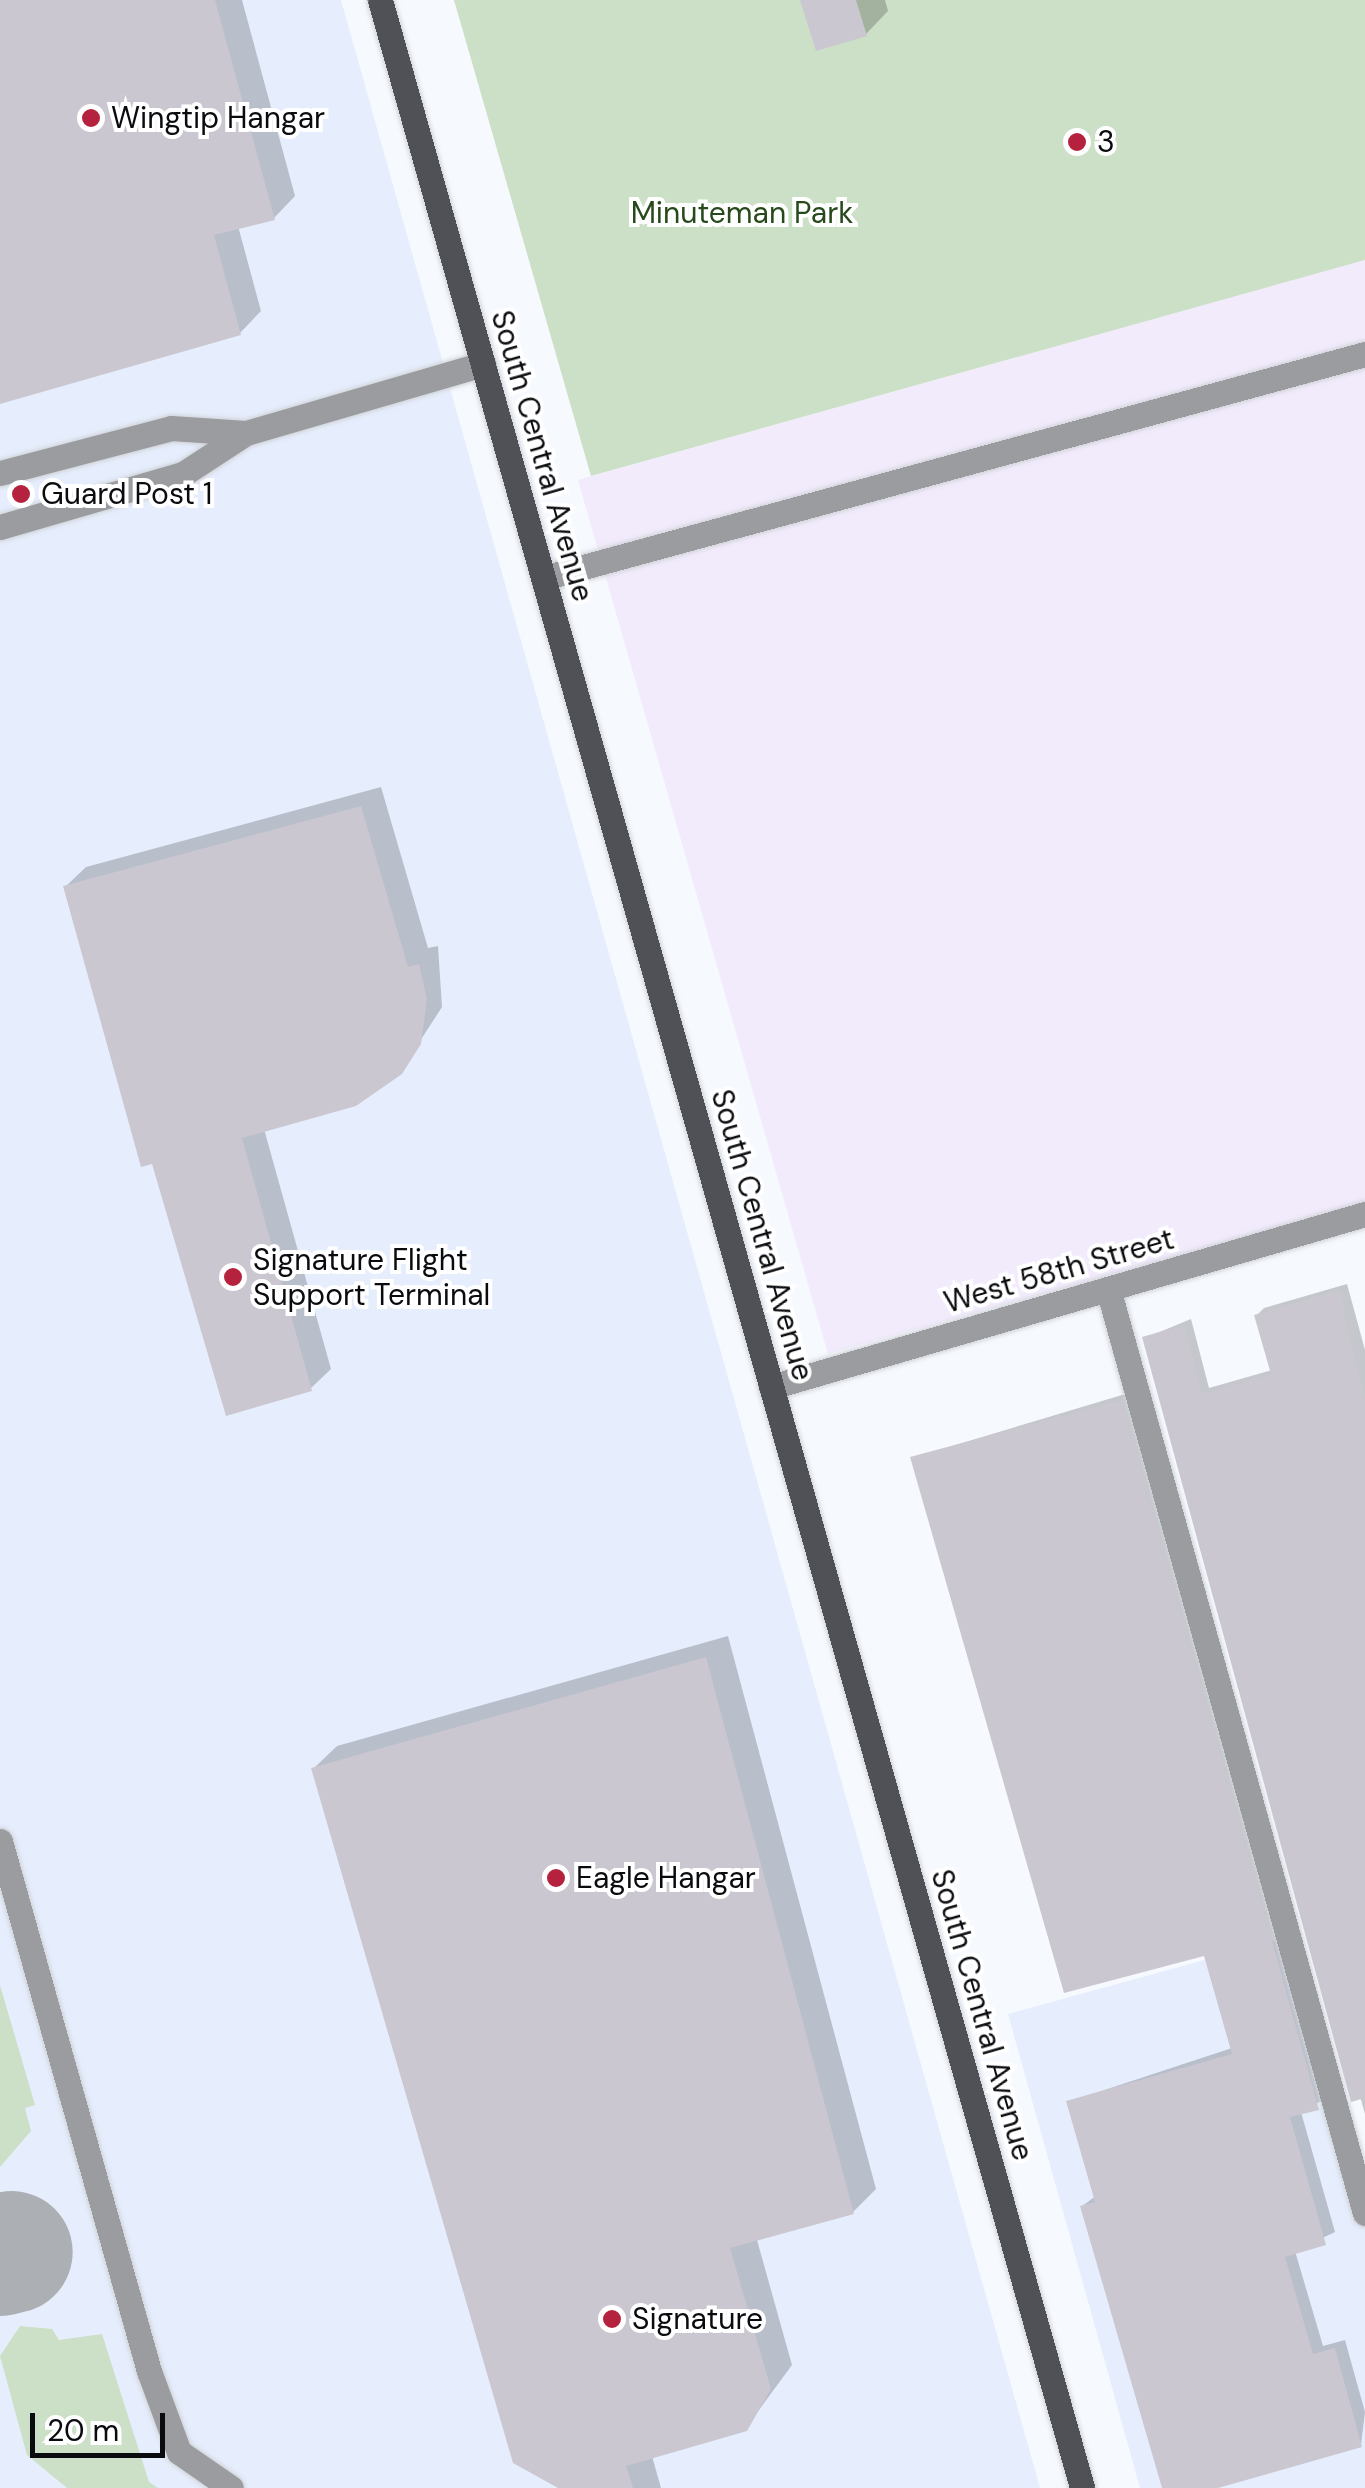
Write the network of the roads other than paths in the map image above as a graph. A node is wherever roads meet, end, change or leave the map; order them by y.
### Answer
1 (380, 0) edge
2 (1365, 354) edge
3 (483, 364) junction
4 (246, 432) junction
5 (0, 473) edge
6 (0, 527) edge
7 (542, 578) junction
8 (1365, 1214) edge
9 (1109, 1292) junction
10 (771, 1386) junction
11 (0, 1840) edge
12 (1365, 2214) edge
13 (231, 2488) edge
14 (1082, 2488) edge

1 - 3 main road, South Central Avenue
2 - 7 street
3 - 4 street
3 - 7 main road, South Central Avenue
4 - 5 street
4 - 6 street
7 - 10 main road, South Central Avenue
8 - 9 street, West 58th Street
9 - 10 street, West 58th Street
9 - 12 street
10 - 14 main road, South Central Avenue
11 - 13 street

